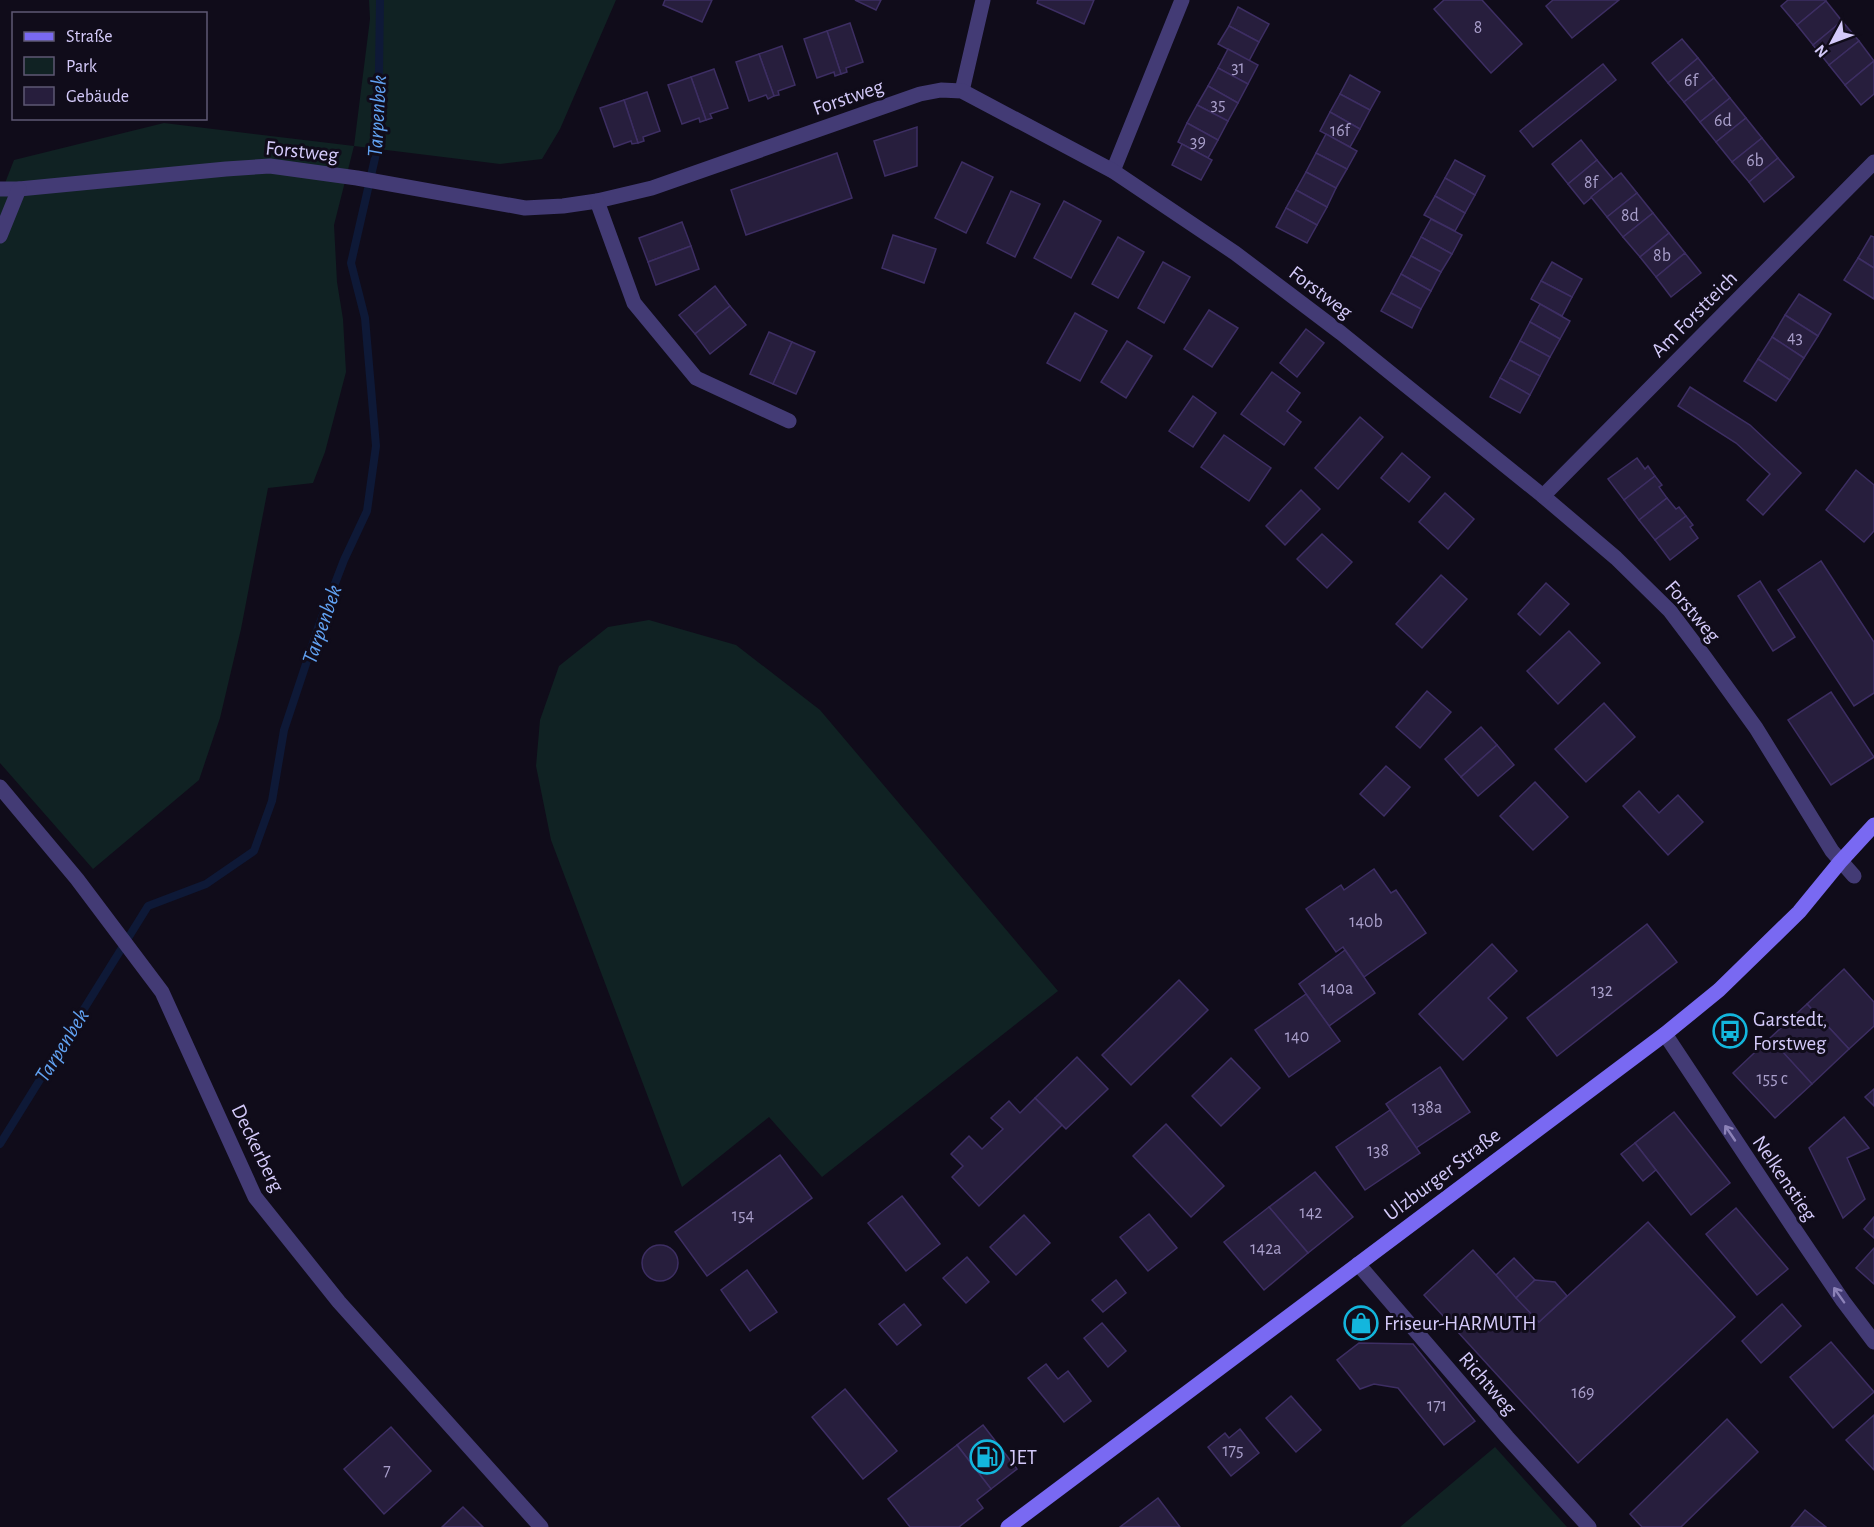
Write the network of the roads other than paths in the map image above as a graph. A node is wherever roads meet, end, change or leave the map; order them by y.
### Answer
1 (983, 0) edge
2 (1182, 0) edge
3 (962, 91) junction
4 (1874, 162) edge
5 (1113, 171) junction
6 (0, 189) edge
7 (19, 189) junction
8 (597, 201) junction
9 (0, 236) edge
10 (789, 421) dead end
11 (1543, 496) junction
12 (0, 787) edge
13 (1874, 825) edge
14 (1840, 862) junction
15 (1854, 876) dead end
16 (1665, 1034) junction
17 (1358, 1264) junction
18 (1874, 1341) edge
19 (541, 1527) edge
20 (1008, 1527) edge
21 (1589, 1527) edge

1 - 3 street
2 - 5 street
3 - 5 street, Forstweg
3 - 8 street, Forstweg
4 - 11 street, Am Forstteich
5 - 11 street, Forstweg
6 - 7 street, Forstweg
7 - 8 street, Forstweg
7 - 9 street
8 - 10 street
11 - 14 street, Forstweg
12 - 19 street, Deckerberg
13 - 14 main road, Ulzburger Straße
14 - 15 street, Forstweg
14 - 16 main road, Ulzburger Straße
16 - 17 main road, Ulzburger Straße
18 -> 16 street, Nelkenstieg
17 - 20 main road, Ulzburger Straße
17 - 21 street, Richtweg

